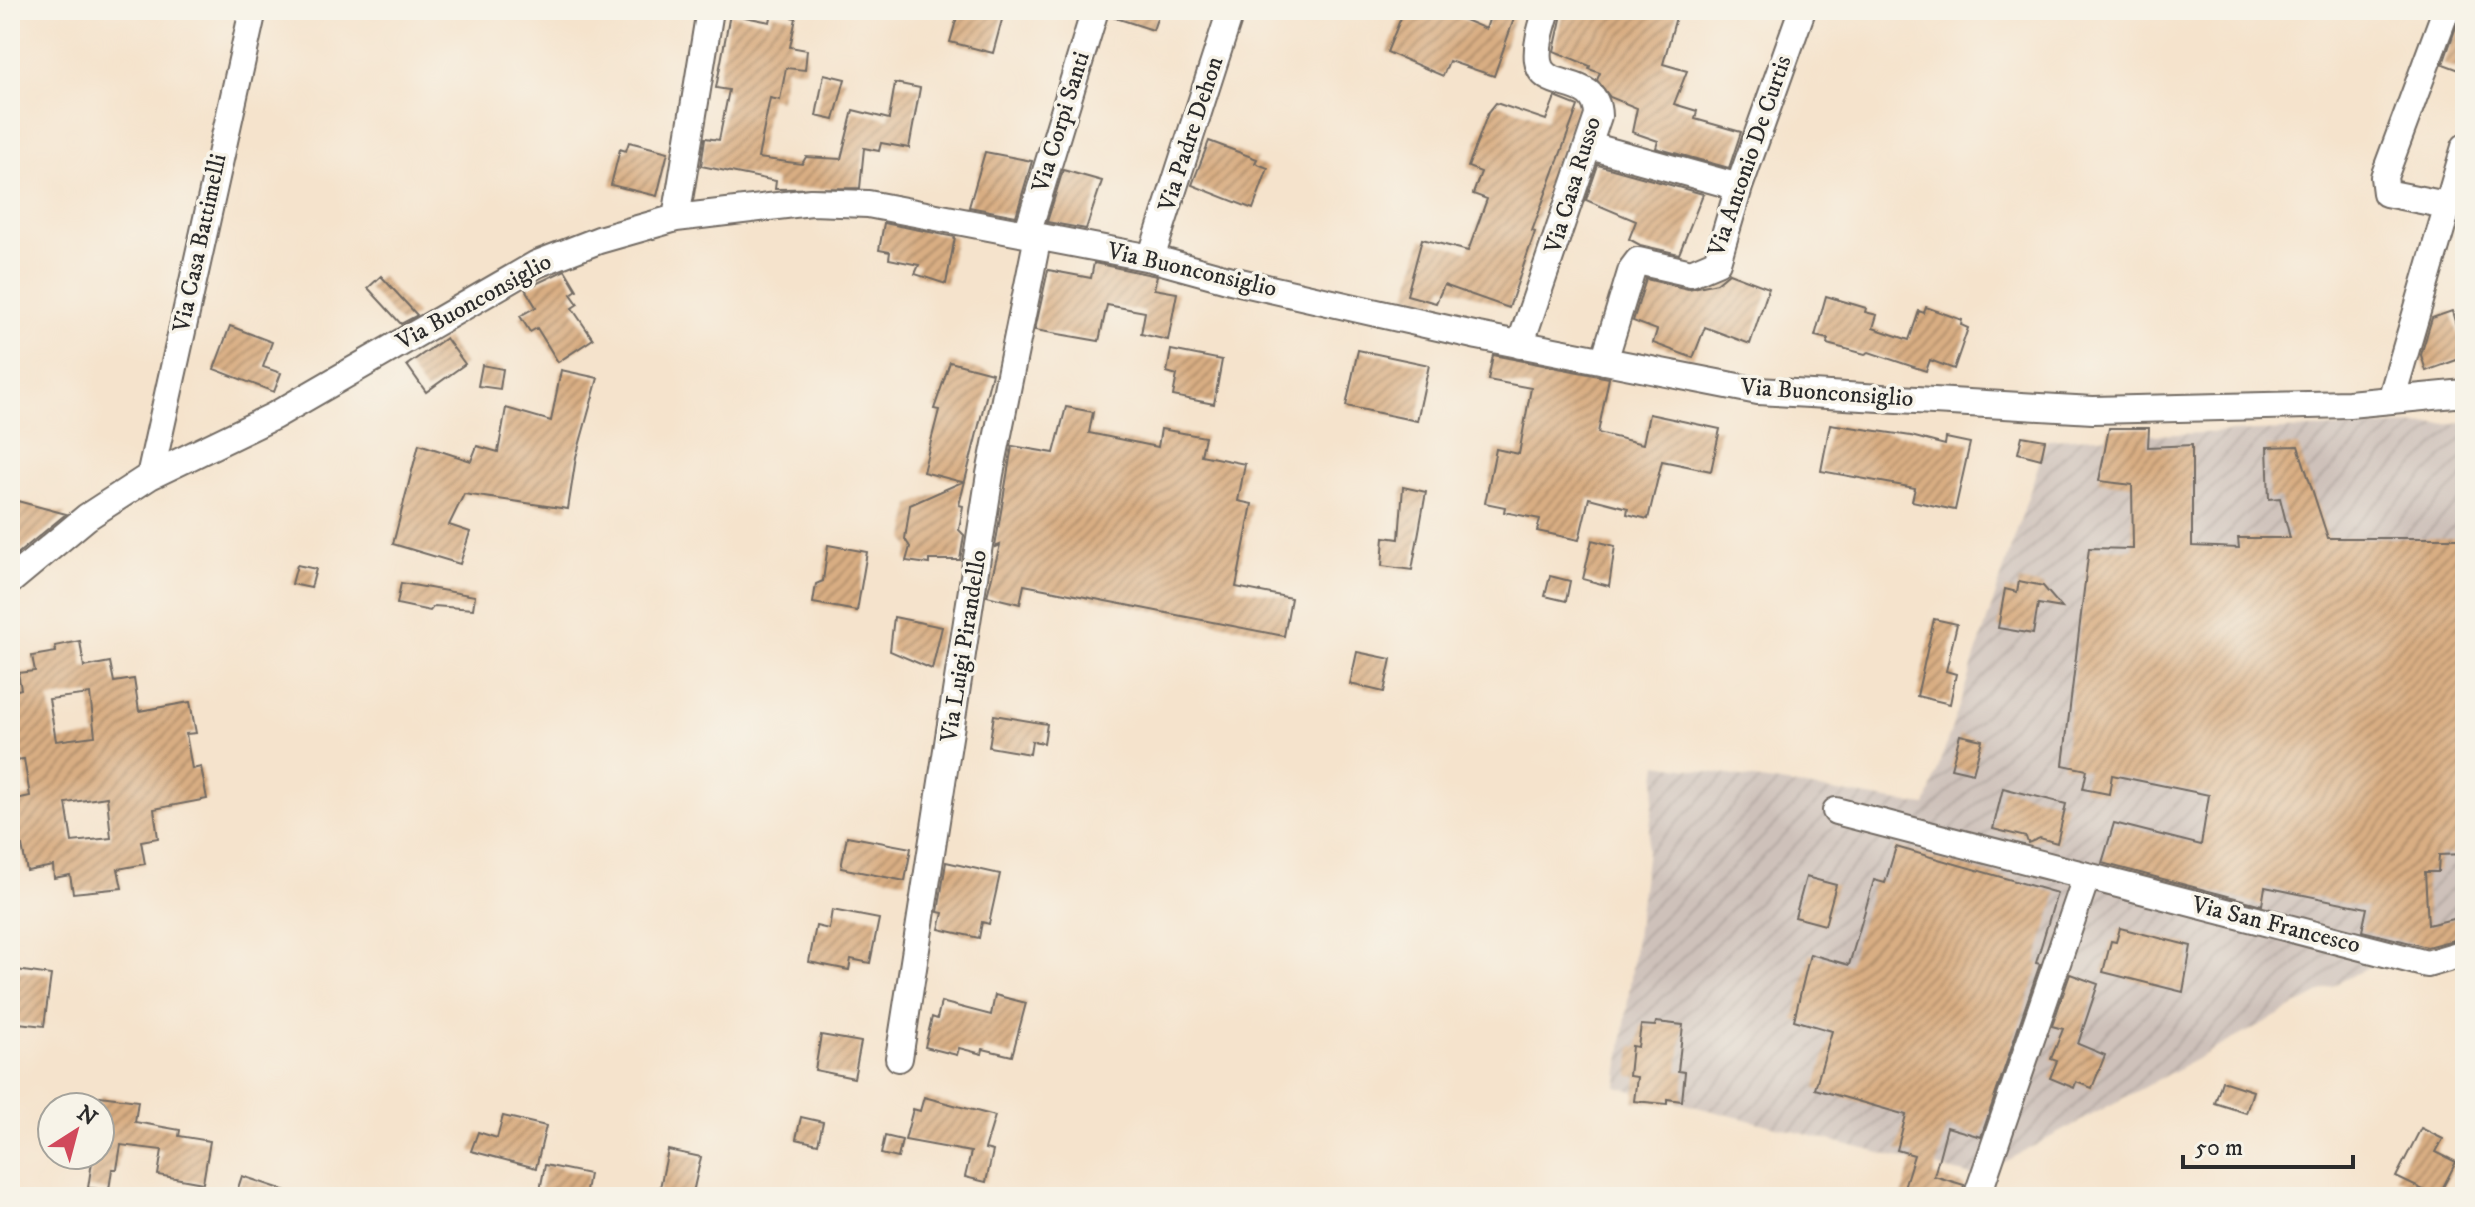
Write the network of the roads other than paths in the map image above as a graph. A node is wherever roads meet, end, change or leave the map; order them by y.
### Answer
1 (253, 10) edge
2 (710, 10) edge
3 (1095, 10) edge
4 (1231, 10) edge
5 (1547, 10) edge
6 (1802, 10) edge
7 (2446, 10) edge
8 (1590, 146) junction
9 (2465, 147) edge
10 (1739, 187) junction
11 (2446, 205) junction
12 (676, 218) junction
13 (1033, 235) junction
14 (1151, 258) junction
15 (1520, 345) junction
16 (1604, 361) junction
17 (2465, 393) edge
18 (2391, 400) junction
19 (150, 476) junction
20 (10, 581) edge
21 (1836, 811) dead end
22 (2086, 878) junction
23 (2465, 953) edge
24 (899, 1058) dead end
25 (1977, 1197) edge

1 - 19 street, Via Casa Battimelli
2 - 12 street
3 - 13 street, Via Corpi Santi
4 - 14 street, Via Padre Dehon
5 - 8 street, Via Casa Russo
6 - 10 street, Via Antonio De Curtis
7 - 11 street
8 - 10 street
8 - 15 street, Via Casa Russo
9 - 11 street
10 - 16 street, Via Antonio De Curtis
11 - 18 street
12 - 13 street, Via Buonconsiglio
12 - 19 street, Via Buonconsiglio
13 - 14 street, Via Buonconsiglio
13 - 24 street, Via Luigi Pirandello
14 - 15 street, Via Buonconsiglio
15 - 16 street, Via Buonconsiglio
16 - 18 street, Via Buonconsiglio
17 - 18 street, Via Buonconsiglio
19 - 20 street, Via Buonconsiglio
21 - 22 street, Via San Francesco
22 - 23 street, Via San Francesco
22 - 25 street

